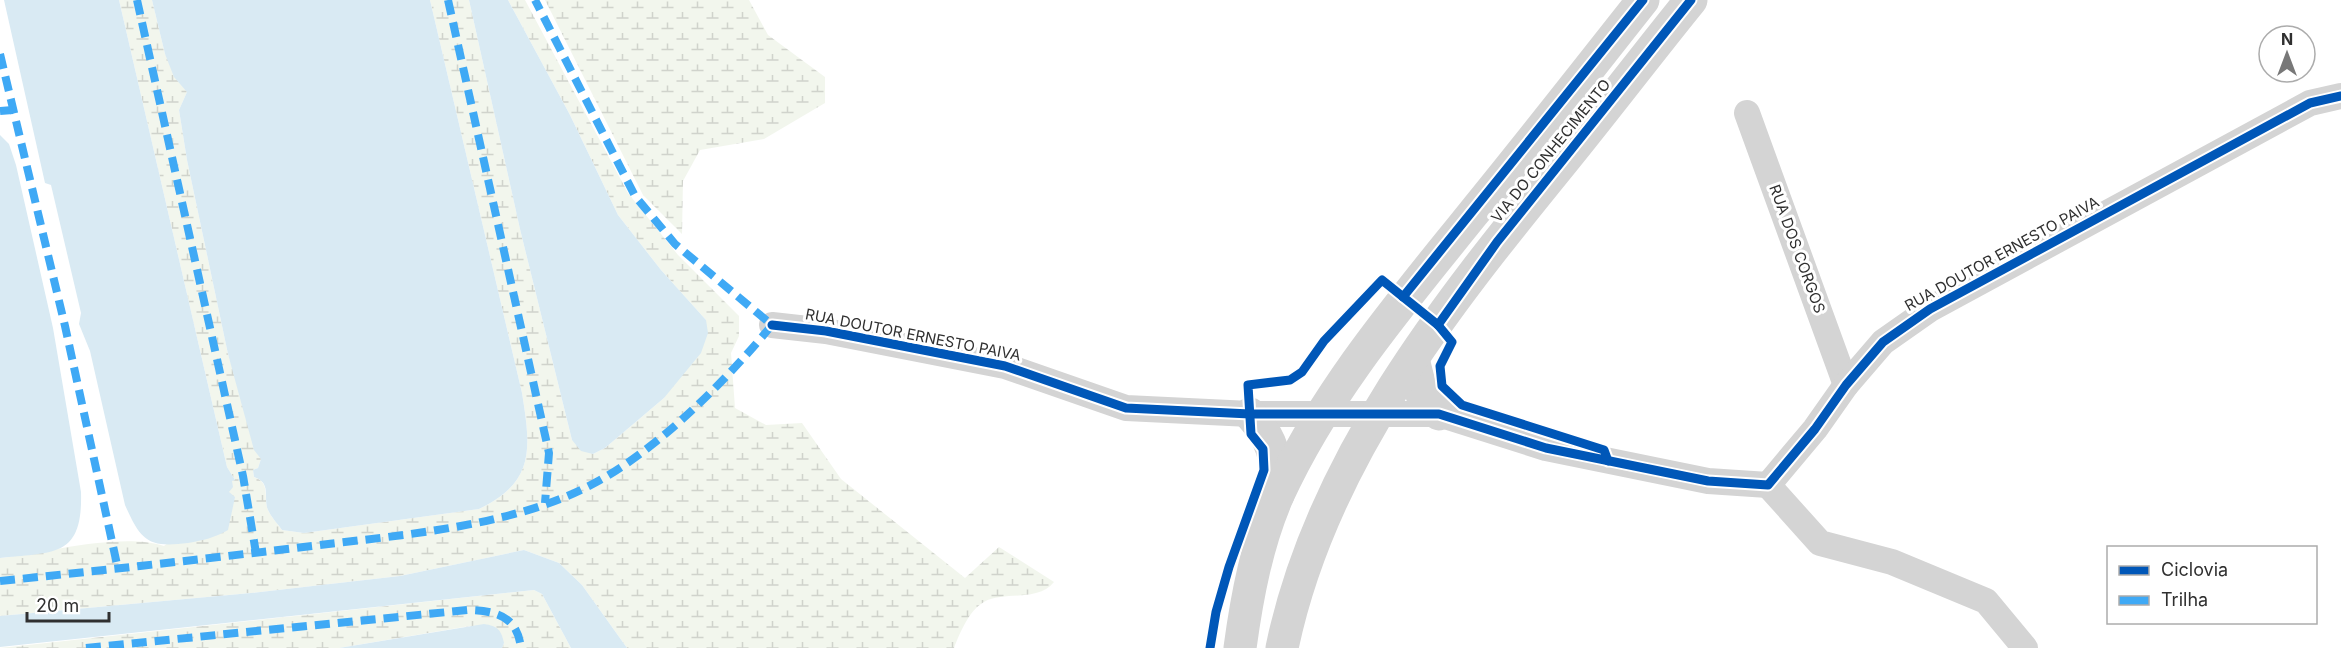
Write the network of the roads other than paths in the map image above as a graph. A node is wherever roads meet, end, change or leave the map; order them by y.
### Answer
1 (1643, 0) edge
2 (1691, 0) edge
3 (2341, 96) edge
4 (1747, 113) dead end
5 (1536, 136) junction
6 (1565, 159) junction
7 (772, 326) dead end
8 (1413, 358) junction
9 (1846, 385) junction
10 (1250, 414) junction
11 (1438, 414) junction
12 (1322, 415) junction
13 (1375, 415) junction
14 (1768, 485) junction
15 (1278, 495) junction
16 (1240, 648) edge
17 (1282, 648) edge
18 (2025, 648) edge

1 - 5 street, VIA DO CONHECIMENTO
2 - 6 street, VIA DO CONHECIMENTO
3 - 9 street, RUA DOUTOR ERNESTO PAIVA
4 - 9 street, RUA DOS CORGOS
5 - 6 street
5 - 12 street, VIA DO CONHECIMENTO
6 - 8 street, VIA DO CONHECIMENTO
7 - 10 street, RUA DOUTOR ERNESTO PAIVA
8 - 11 street
8 - 13 street, VIA DO CONHECIMENTO
9 - 14 street, RUA DOUTOR ERNESTO PAIVA
10 - 12 street, RUA DOUTOR ERNESTO PAIVA
10 - 15 street
11 - 13 street, RUA DOUTOR ERNESTO PAIVA
11 - 14 street, RUA DOUTOR ERNESTO PAIVA
12 - 13 street, RUA DOUTOR ERNESTO PAIVA
12 - 15 street, VIA DO CONHECIMENTO
13 - 17 street, VIA DO CONHECIMENTO
14 - 18 street
15 - 16 street, VIA DO CONHECIMENTO

